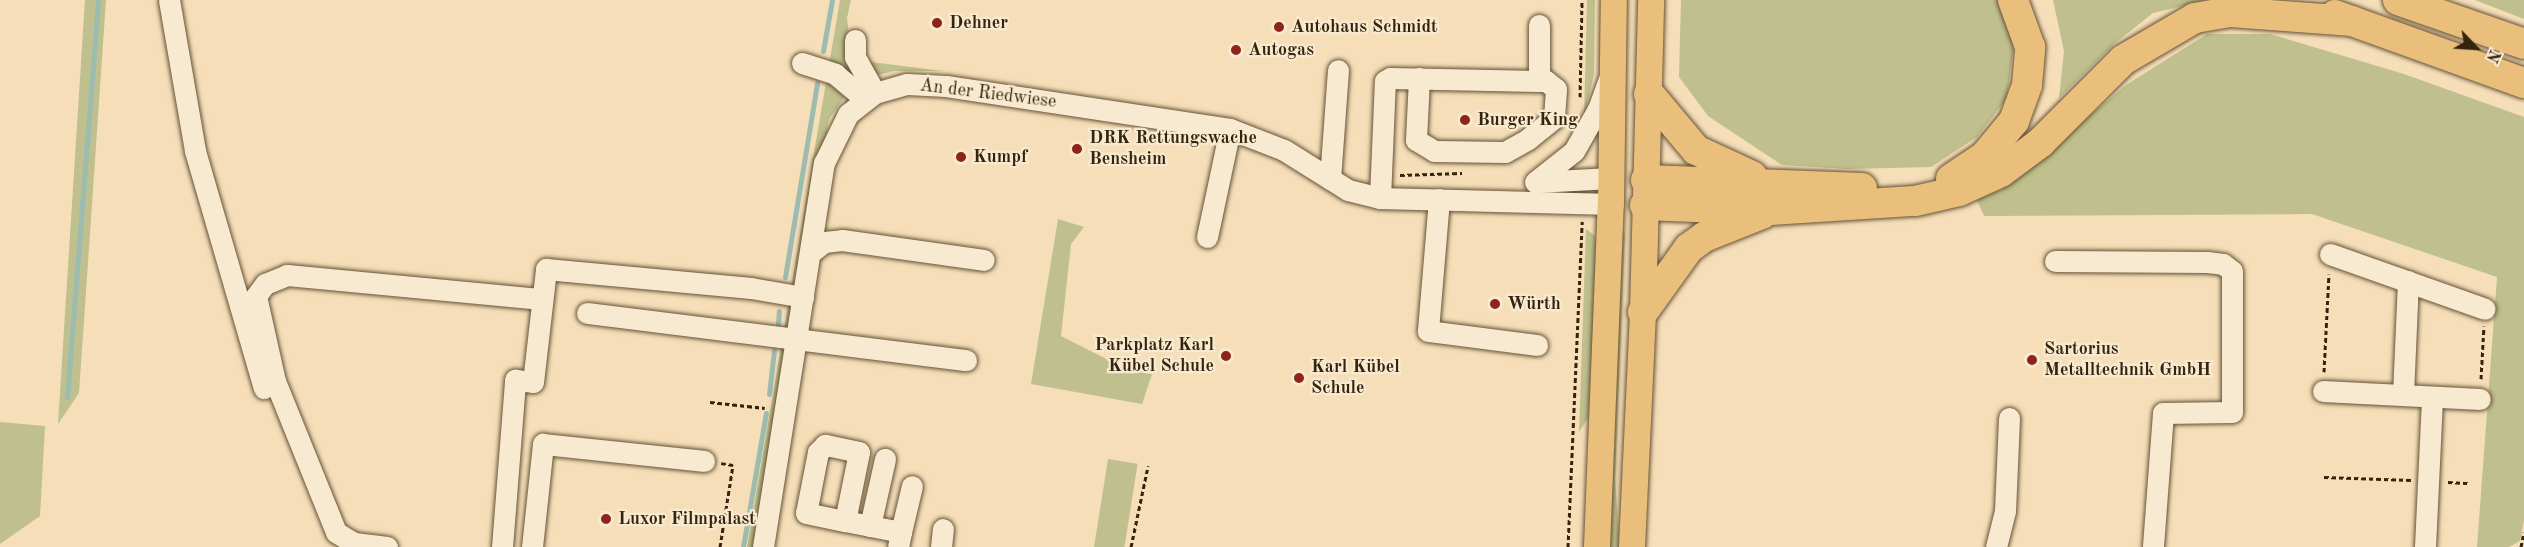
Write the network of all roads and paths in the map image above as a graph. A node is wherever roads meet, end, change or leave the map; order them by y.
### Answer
1 (169, 0) edge
2 (1582, 0) edge
3 (1614, 0) edge
4 (1651, 0) edge
5 (2013, 0) edge
6 (2289, 0) edge
7 (2398, 0) edge
8 (2352, 21) junction
9 (1539, 25) dead end
10 (855, 40) dead end
11 (2524, 44) edge
12 (802, 63) dead end
13 (1613, 66) junction
14 (1338, 70) dead end
15 (1419, 78) junction
16 (1539, 81) junction
17 (2524, 83) edge
18 (1649, 94) junction
19 (870, 96) junction
20 (1580, 101) dead end
21 (1230, 129) junction
22 (1611, 178) junction
23 (1330, 179) junction
24 (1535, 182) junction
25 (1645, 192) junction
26 (1774, 197) junction
27 (1380, 198) junction
28 (1439, 199) junction
29 (1491, 199) junction
30 (1582, 203) junction
31 (1611, 204) junction
32 (1207, 237) dead end
33 (810, 253) junction
34 (2330, 254) joint
35 (984, 260) dead end
36 (2055, 261) dead end
37 (2408, 281) junction
38 (803, 297) junction
39 (543, 298) junction
40 (2485, 309) joint
41 (1643, 312) junction
42 (587, 313) dead end
43 (797, 339) junction
44 (1537, 345) dead end
45 (966, 360) dead end
46 (2323, 392) joint
47 (2403, 395) junction
48 (2432, 397) junction
49 (2480, 399) joint
50 (710, 402) dead end
51 (787, 403) junction
52 (2009, 418) dead end
53 (885, 459) dead end
54 (704, 461) joint
55 (1148, 466) dead end
56 (2324, 477) dead end
57 (2428, 481) junction
58 (2470, 483) dead end
59 (912, 486) dead end
60 (845, 521) dead end
61 (870, 526) junction
62 (2524, 532) edge
63 (899, 539) edge
64 (328, 547) edge
65 (387, 547) edge
66 (502, 547) edge
67 (532, 547) edge
68 (720, 547) edge
69 (763, 547) edge
70 (1131, 547) edge
71 (1568, 547) edge
72 (1597, 547) edge
73 (1632, 547) edge
74 (1996, 547) edge
75 (2153, 547) edge
76 (2425, 547) edge
77 (2521, 547) edge

1 - 64 street
2 - 20 path
3 - 13 main road
4 - 18 main road
5 - 26 highway
6 - 8 highway
7 - 11 highway
8 - 17 highway
8 - 26 highway
9 - 16 street
10 - 19 street
12 - 19 street
13 - 22 main road
13 - 24 street, An der Riedwiese
14 - 23 street
15 - 16 street
15 - 16 street
15 - 27 street
18 - 25 main road
18 - 26 highway
19 - 21 street, An der Riedwiese
19 - 33 street, An der Riedwiese
21 - 23 street, An der Riedwiese
21 - 32 street
22 - 24 street, An der Riedwiese
22 - 25 main road
22 - 31 main road
23 - 27 street, An der Riedwiese
24 - 29 street, An der Riedwiese
25 - 26 highway
25 - 31 main road
25 - 41 main road
26 - 41 highway
27 - 28 street, An der Riedwiese
28 - 29 street, An der Riedwiese
28 - 44 street
29 - 30 street, An der Riedwiese
30 - 31 street, An der Riedwiese
30 - 71 path
31 - 72 main road
33 - 35 street
33 - 38 street, An der Riedwiese
34 - 37 street
34 - 46 path
36 - 75 street
37 - 40 street
37 - 47 street
38 - 39 street
38 - 43 street, An der Riedwiese
39 - 65 street
39 - 66 street
40 - 49 path
41 - 73 main road
42 - 43 street
43 - 45 street
43 - 51 street, An der Riedwiese
46 - 47 street
47 - 48 street
48 - 49 street
48 - 57 street
50 - 51 path
51 - 69 street, An der Riedwiese
52 - 74 street
53 - 61 street
54 - 67 street
54 - 68 path
55 - 70 path
56 - 57 path
57 - 58 path
57 - 76 street
59 - 63 street
60 - 61 street
61 - 63 street
62 - 77 path

